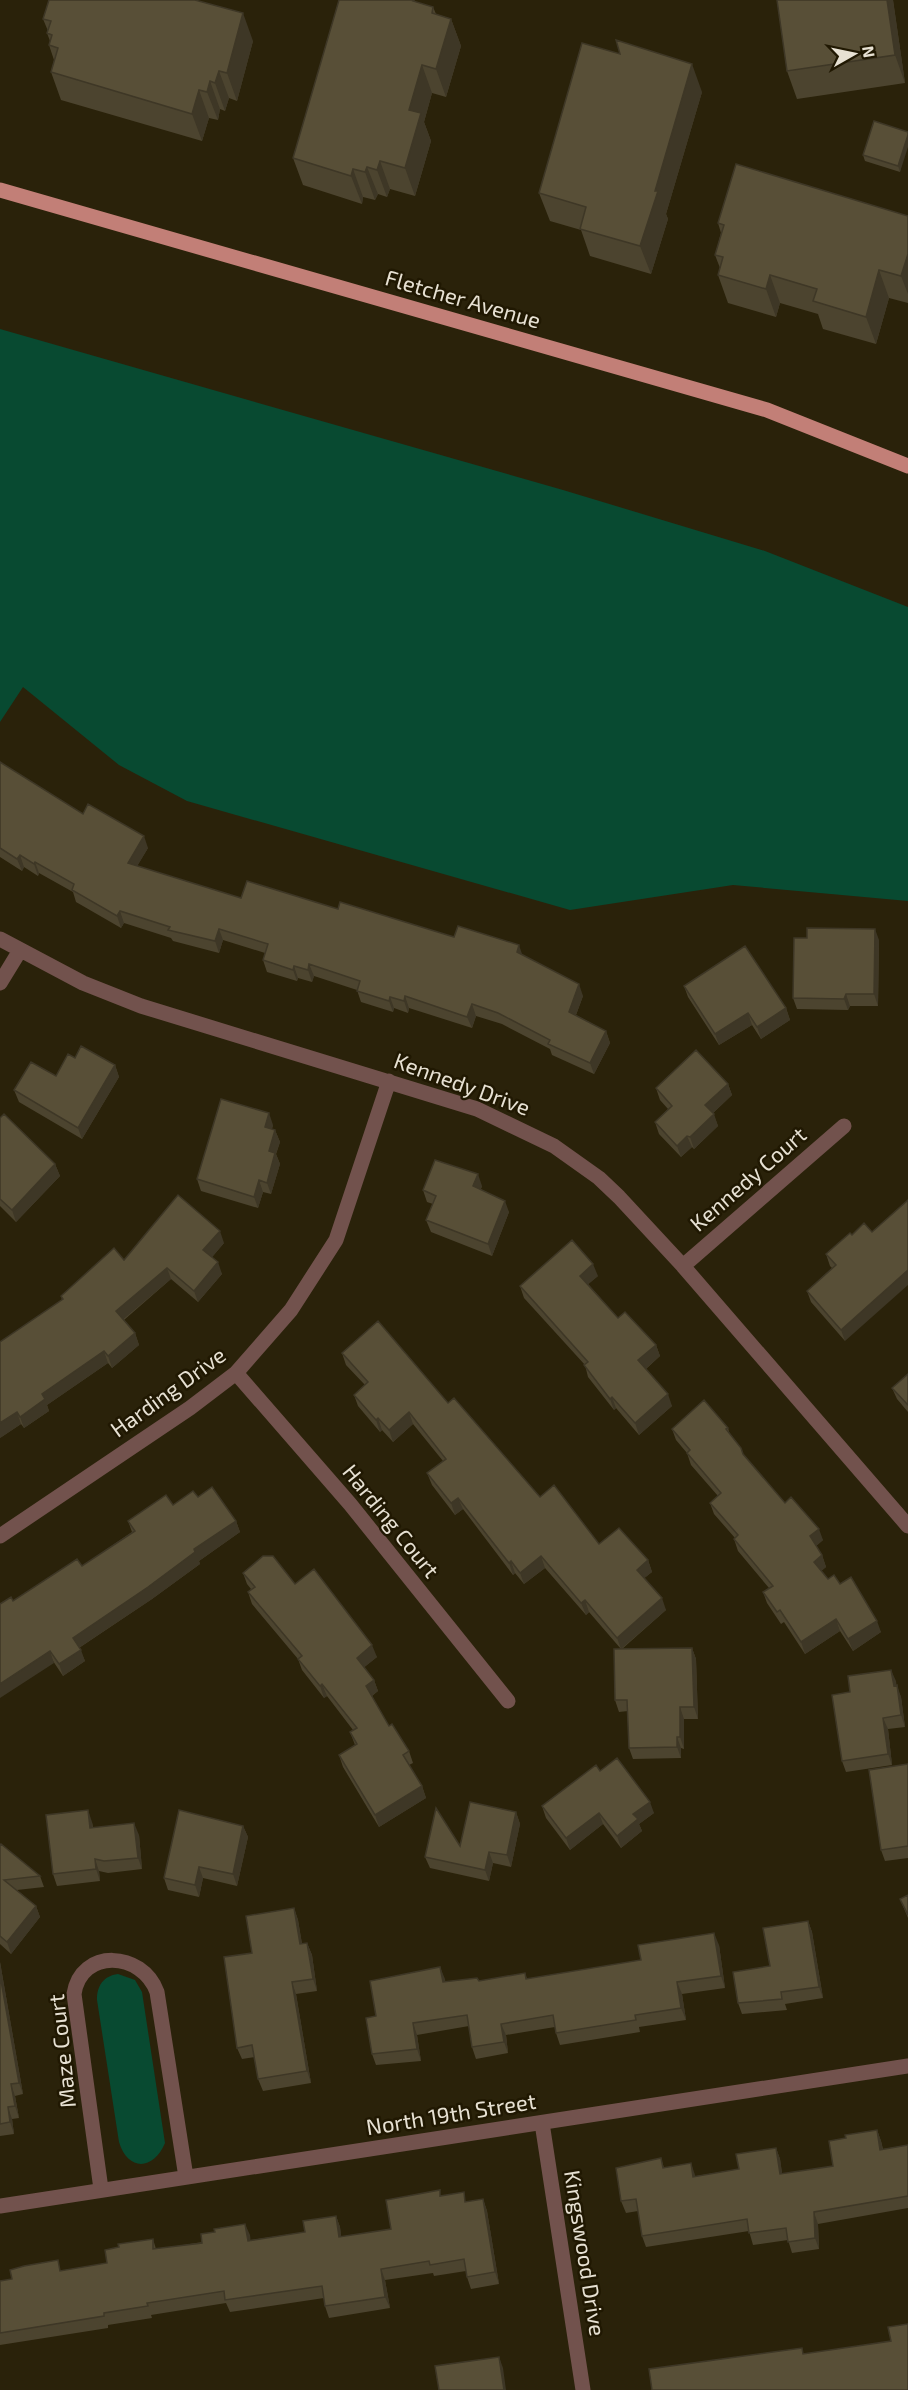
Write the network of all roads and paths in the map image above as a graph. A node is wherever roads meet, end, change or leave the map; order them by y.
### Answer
1 (0, 190) edge
2 (908, 466) edge
3 (0, 939) edge
4 (19, 952) junction
5 (0, 983) edge
6 (389, 1081) junction
7 (844, 1126) dead end
8 (683, 1266) junction
9 (236, 1373) junction
10 (908, 1526) edge
11 (0, 1536) edge
12 (508, 1701) dead end
13 (908, 2066) edge
14 (542, 2123) junction
15 (186, 2177) junction
16 (101, 2189) junction
17 (0, 2206) edge
18 (583, 2390) edge

1 - 2 main road, Fletcher Avenue
3 - 4 street, Kennedy Drive
4 - 5 street
4 - 6 street, Kennedy Drive
6 - 8 street, Kennedy Drive
6 - 9 street, Harding Drive
7 - 8 street, Kennedy Court
8 - 10 street, Kennedy Drive
9 - 11 street, Harding Drive
9 - 12 street, Harding Court
13 - 14 street, North 19th Street
14 - 15 street, North 19th Street
14 - 18 street, Kingswood Drive
15 - 16 street, North 19th Street
15 - 16 street, Maze Court
16 - 17 street, North 19th Street

